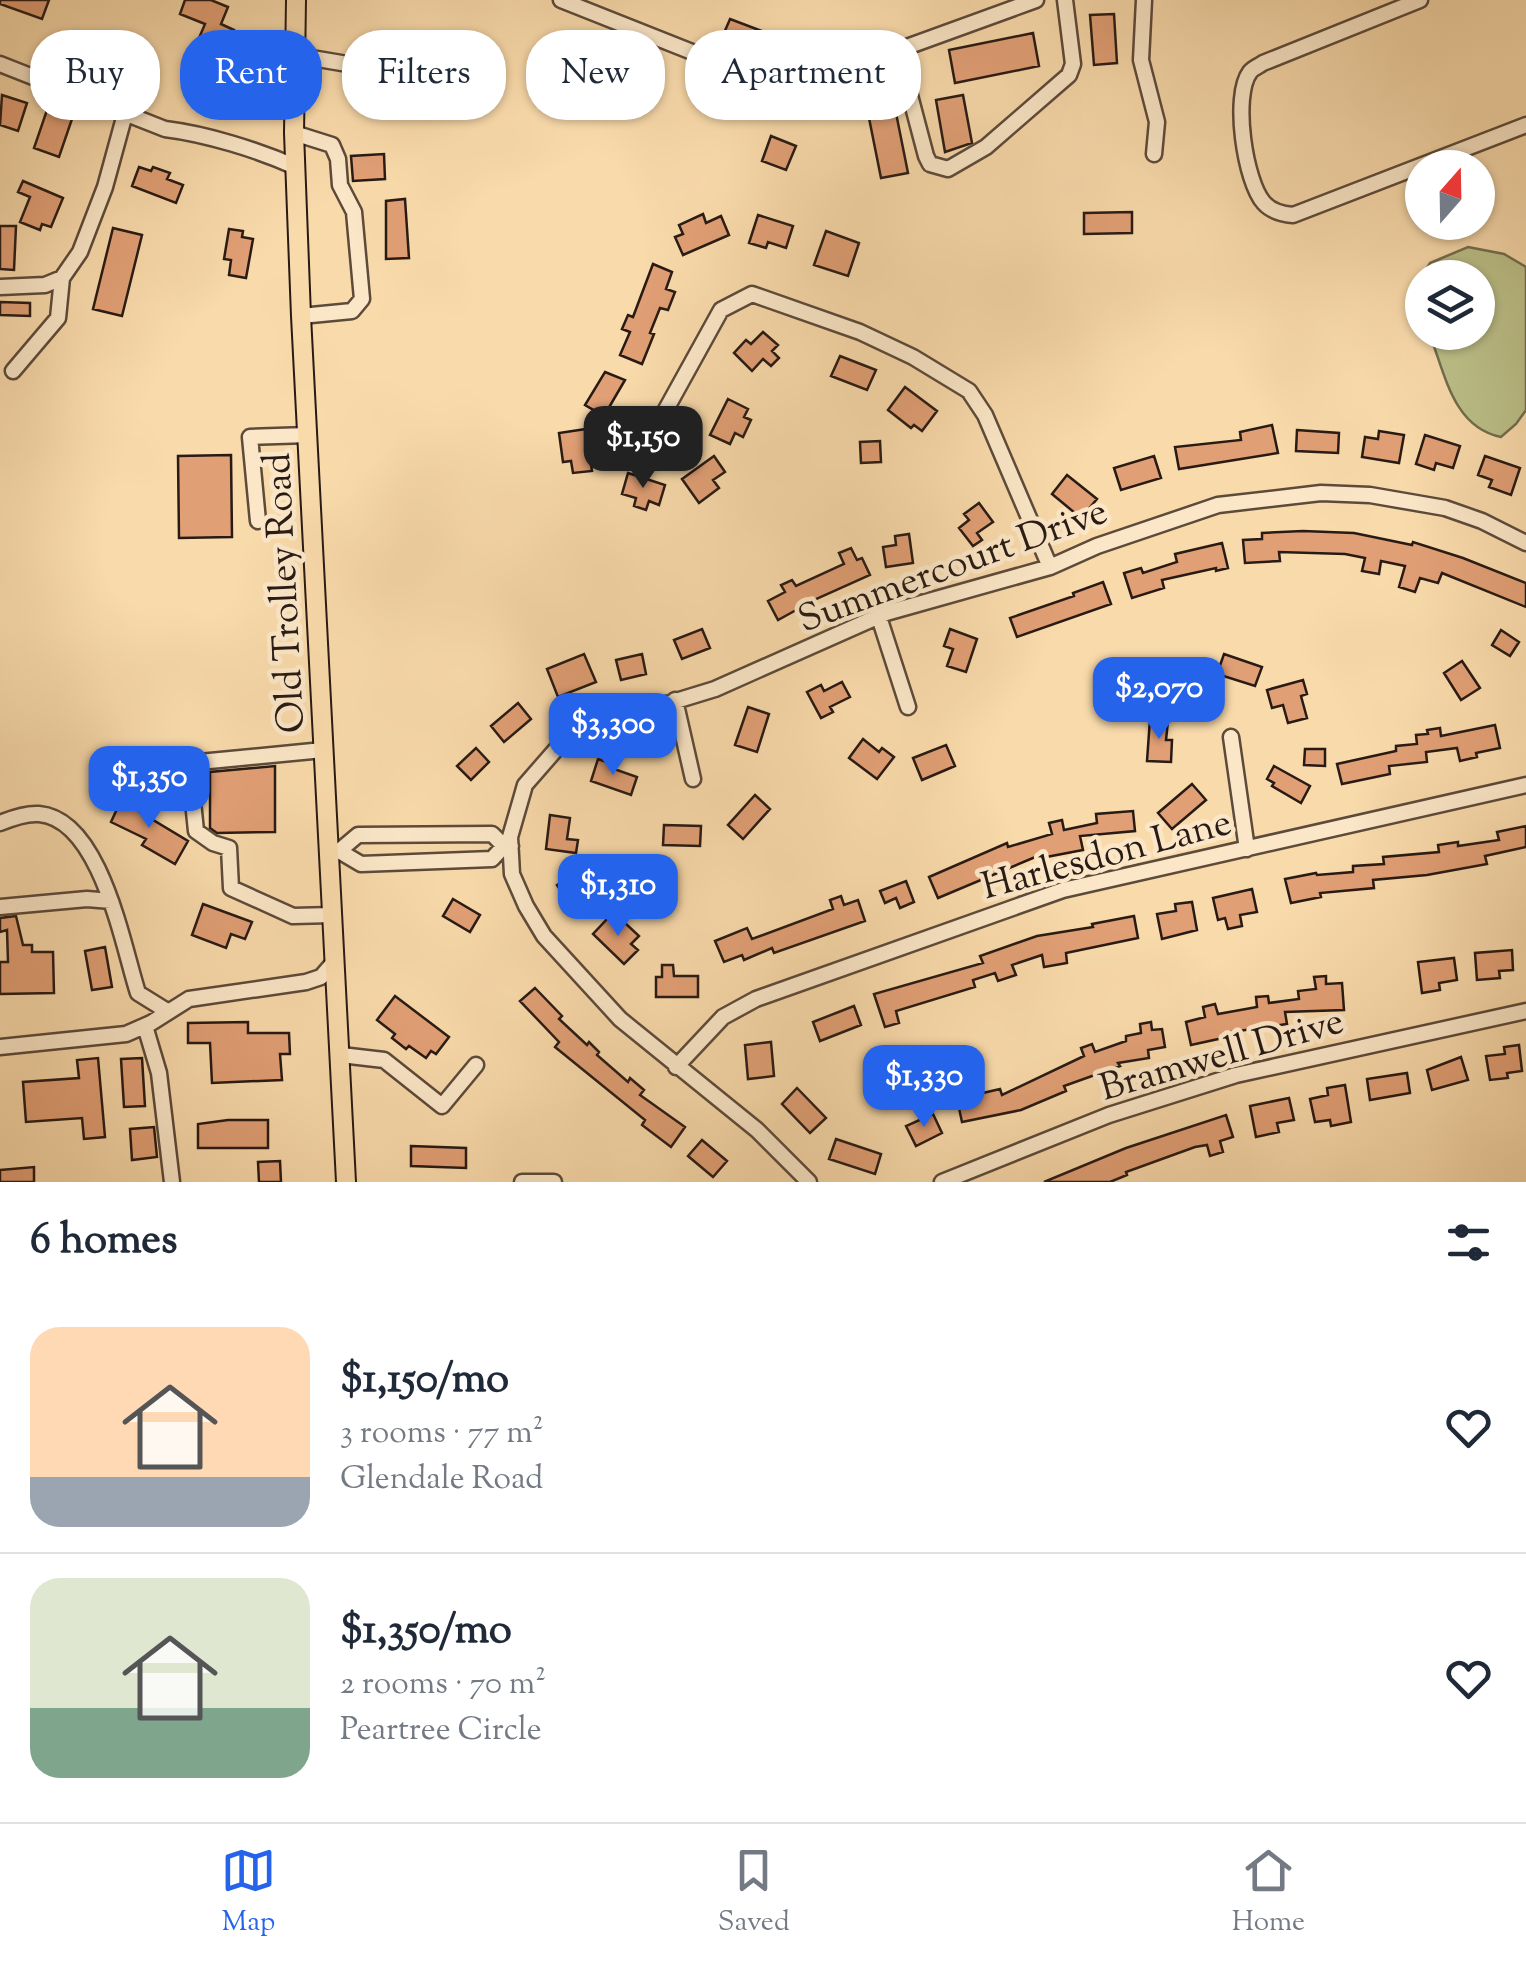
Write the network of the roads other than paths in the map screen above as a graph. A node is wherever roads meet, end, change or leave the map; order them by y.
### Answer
1 (296, 0) edge
2 (561, 0) edge
3 (1036, 0) edge
4 (1064, 0) edge
5 (1144, 0) edge
6 (1420, 0) edge
7 (1396, 4) edge
8 (295, 30) edge
9 (921, 42) edge
10 (685, 50) edge
11 (0, 64) edge
12 (30, 76) edge
13 (123, 120) edge
14 (141, 120) edge
15 (294, 120) edge
16 (916, 120) edge
17 (1526, 124) edge
18 (294, 133) junction
19 (1154, 154) dead end
20 (296, 167) junction
21 (62, 278) junction
22 (0, 287) edge
23 (301, 316) junction
24 (13, 371) dead end
25 (658, 424) dead end
26 (308, 435) junction
27 (258, 521) dead end
28 (1526, 543) edge
29 (1050, 566) junction
30 (878, 617) junction
31 (675, 700) junction
32 (908, 707) dead end
33 (1231, 737) dead end
34 (323, 750) junction
35 (693, 779) dead end
36 (1526, 785) edge
37 (0, 822) edge
38 (508, 846) junction
39 (1248, 849) junction
40 (334, 852) junction
41 (111, 901) junction
42 (0, 907) edge
43 (332, 915) junction
44 (334, 962) junction
45 (167, 1011) junction
46 (1526, 1011) edge
47 (146, 1026) junction
48 (0, 1048) edge
49 (342, 1055) junction
50 (476, 1065) dead end
51 (676, 1067) junction
52 (172, 1182) edge
53 (346, 1182) edge
54 (522, 1182) edge
55 (554, 1182) edge
56 (809, 1182) edge
57 (942, 1182) edge

1 - 8 main road, Old Trolley Road
2 - 10 street
3 - 9 street
4 - 16 street
5 - 19 street
6 - 7 street
7 - 17 street
11 - 12 street
13 - 21 street
14 - 20 street
15 - 18 main road, Old Trolley Road
18 - 20 main road, Old Trolley Road
18 - 23 street
20 - 23 main road, Old Trolley Road
21 - 22 street
21 - 24 street
23 - 26 main road, Old Trolley Road
25 - 29 street
26 - 27 street
26 - 34 main road, Old Trolley Road
28 - 29 street, Summercourt Drive
29 - 30 street, Summercourt Drive
30 - 31 street, Summercourt Drive
30 - 32 street
31 - 35 street
31 - 38 street, Summercourt Drive
33 - 39 street
34 - 40 main road, Old Trolley Road
34 - 43 street
36 - 39 street, Harlesdon Lane
37 - 41 street
38 - 40 street
38 - 40 street
38 - 51 street, Summercourt Drive
39 - 51 street, Harlesdon Lane
40 - 43 main road, Old Trolley Road
41 - 42 street
41 - 45 street
43 - 44 main road, Old Trolley Road
44 - 45 street
44 - 49 main road, Old Trolley Road
45 - 47 street
46 - 57 street, Bramwell Drive
47 - 48 street
47 - 52 street
49 - 50 street
49 - 53 main road, Old Trolley Road
51 - 56 street, Summercourt Drive
54 - 55 street

